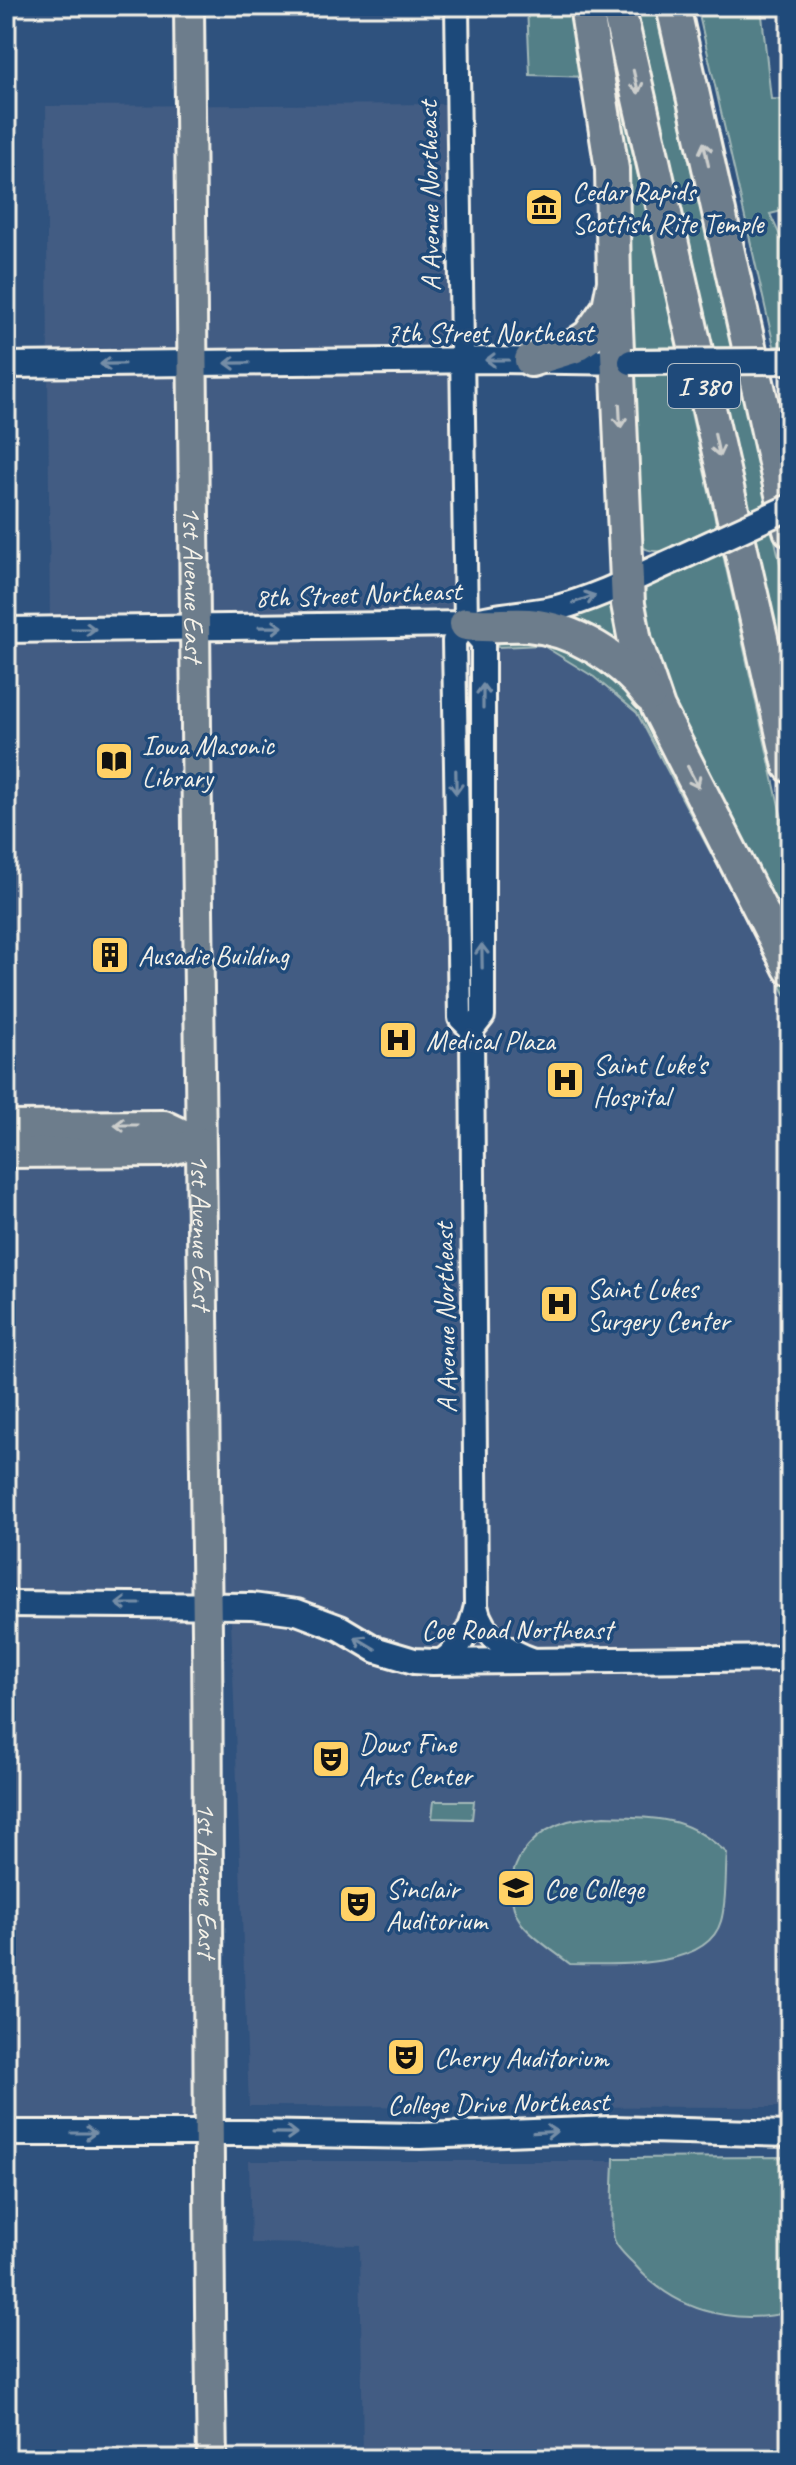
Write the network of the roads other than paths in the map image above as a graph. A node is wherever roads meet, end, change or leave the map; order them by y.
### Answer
1 (189, 6) edge
2 (457, 6) edge
3 (586, 6) edge
4 (618, 6) edge
5 (673, 6) edge
6 (731, 269) junction
7 (614, 282) junction
8 (462, 360) junction
9 (531, 360) junction
10 (790, 361) edge
11 (624, 362) junction
12 (190, 364) junction
13 (6, 365) edge
14 (790, 456) edge
15 (790, 507) edge
16 (790, 530) edge
17 (627, 581) junction
18 (466, 624) junction
19 (193, 628) junction
20 (6, 630) edge
21 (658, 708) junction
22 (790, 766) edge
23 (790, 968) edge
24 (6, 1126) edge
25 (200, 1142) junction
26 (6, 1153) edge
27 (6, 1604) edge
28 (206, 1604) junction
29 (476, 1606) junction
30 (790, 1658) edge
31 (534, 1660) junction
32 (440, 1662) junction
33 (6, 2133) edge
34 (207, 2133) junction
35 (790, 2134) edge
36 (212, 2459) edge

1 - 12 main road, 1st Avenue East
2 - 8 street, A Avenue Northeast
3 - 7 highway
4 -> 22 highway, I 380
6 -> 5 highway, I 380
6 - 14 highway
6 - 16 highway, I 380
7 - 9 highway
7 - 11 highway
9 -> 8 main road, 7th Street Northeast
8 -> 12 main road, 7th Street Northeast
8 - 18 street, A Avenue Northeast
9 - 11 main road, 7th Street Northeast
10 - 11 main road, 7th Street Northeast, bridge
11 -> 17 highway
12 -> 13 main road, 7th Street Northeast
12 - 19 main road, 1st Avenue East
15 - 17 main road, 8th Street Northeast, bridge
18 -> 17 main road, 8th Street Northeast
17 - 21 highway
19 -> 18 main road, 8th Street Northeast
18 - 21 highway
18 - 29 street, A Avenue Northeast
20 -> 19 main road, 8th Street Northeast
19 - 25 main road, 1st Avenue East
21 -> 23 highway
25 -> 24 main road
25 - 26 main road
25 - 28 main road, 1st Avenue East
28 -> 27 main road, Coe Road Northeast
32 -> 28 main road, Coe Road Northeast
28 - 34 main road, 1st Avenue East
29 - 31 street
29 - 32 street
30 - 31 main road, Coe Road Northeast
31 - 32 main road, Coe Road Northeast
33 -> 34 main road, College Drive Northeast
34 -> 35 main road, College Drive Northeast
34 - 36 main road, 1st Avenue East

